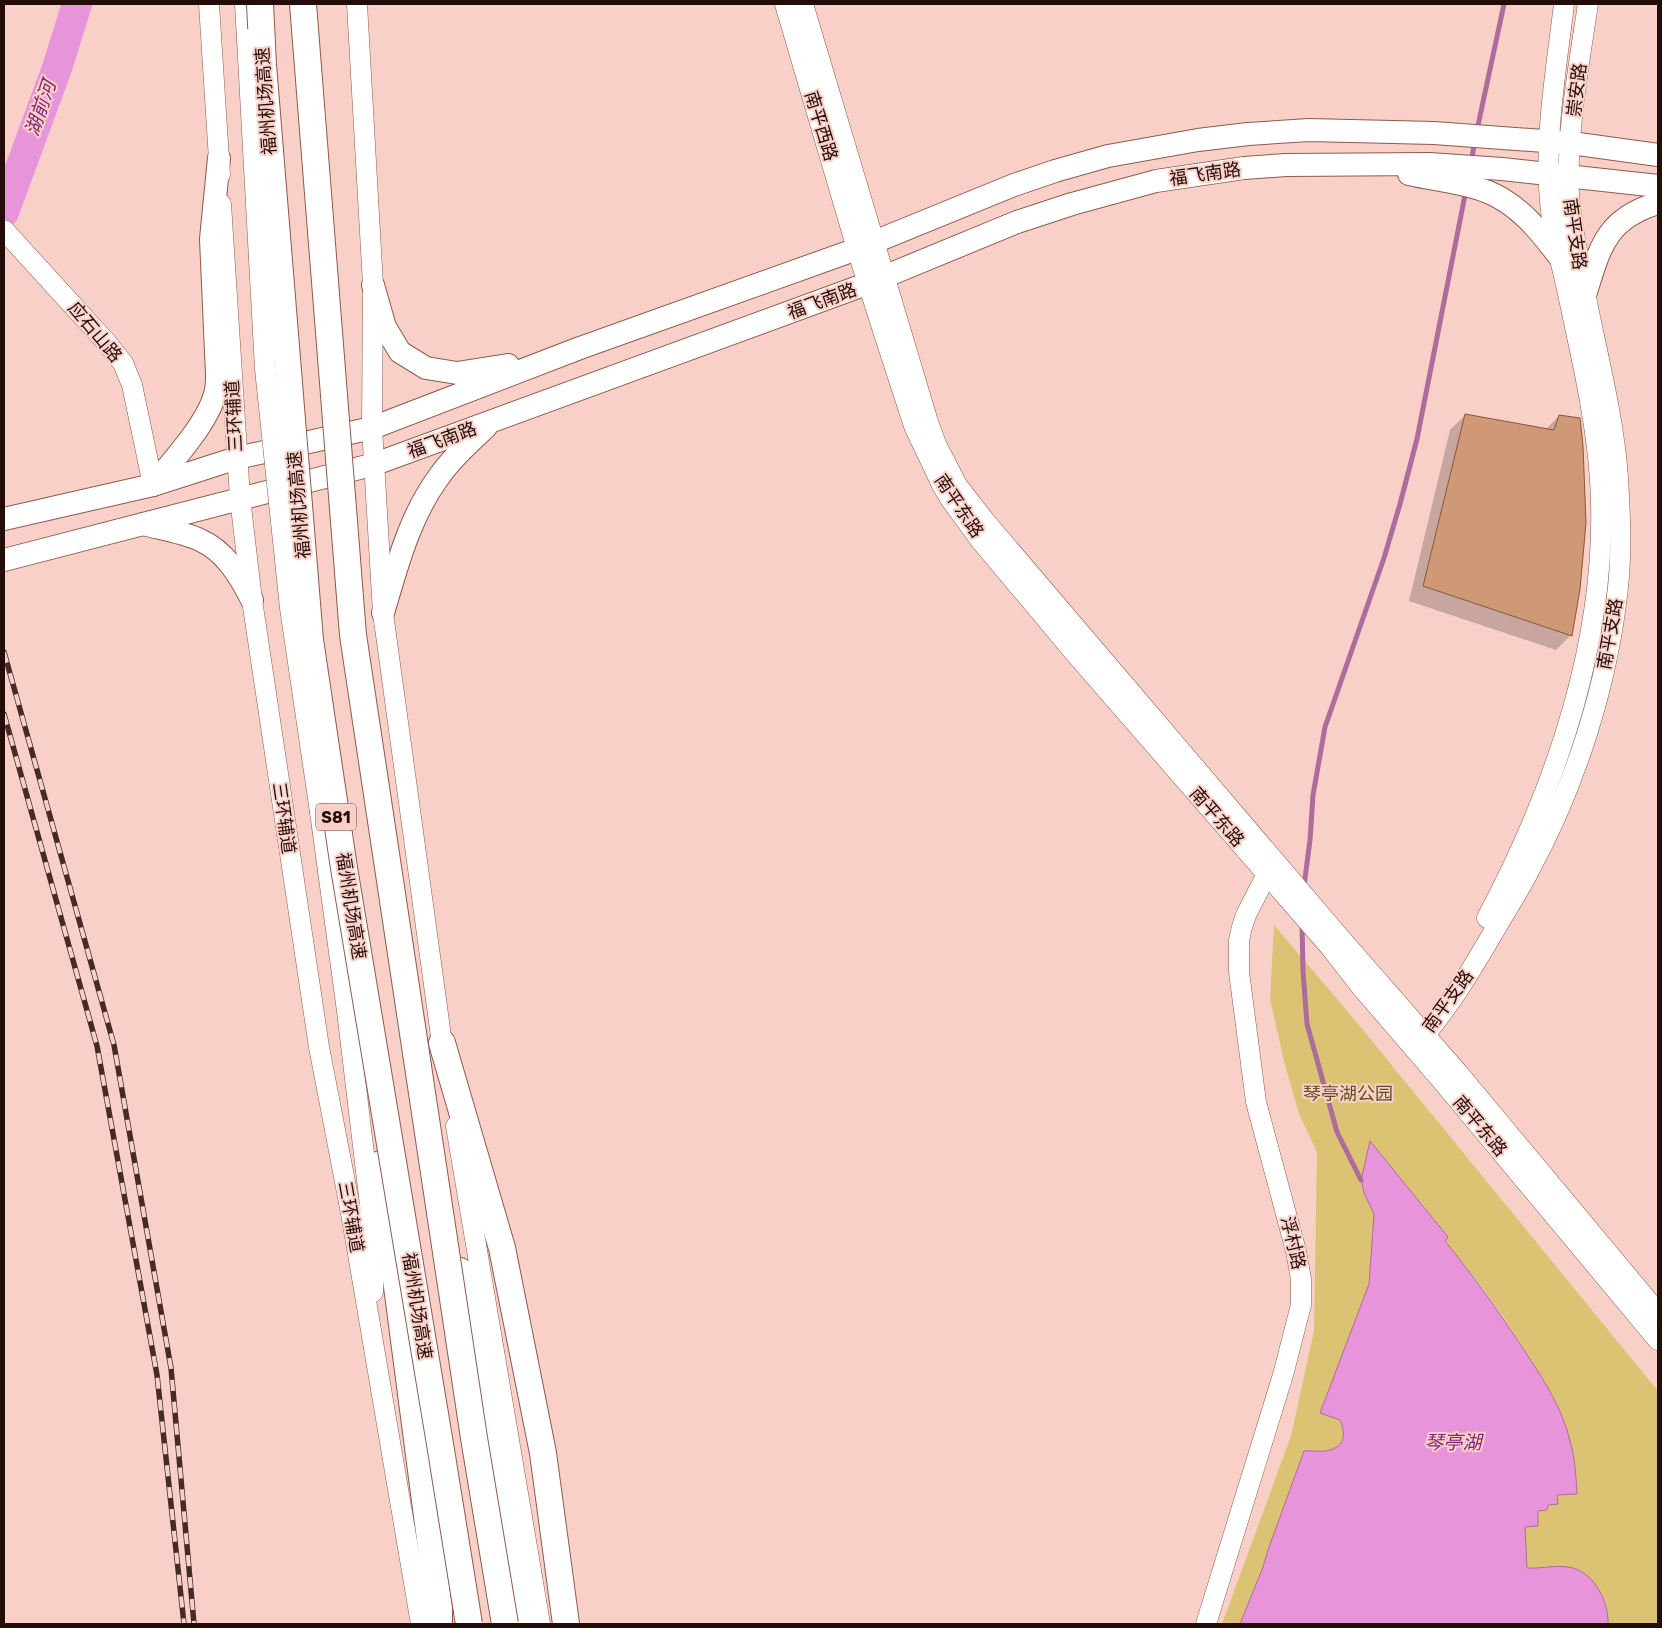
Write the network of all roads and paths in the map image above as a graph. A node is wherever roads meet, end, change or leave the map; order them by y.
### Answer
1 (209, 4) edge
2 (245, 4) edge
3 (260, 4) edge
4 (303, 4) edge
5 (357, 4) edge
6 (785, 4) edge
7 (803, 4) edge
8 (1564, 4) edge
9 (1588, 4) edge
10 (1560, 142) junction
11 (1658, 155) edge
12 (218, 158) junction
13 (1428, 171) junction
14 (1559, 175) junction
15 (1658, 186) edge
16 (1658, 203) edge
17 (8, 234) edge
18 (865, 245) junction
19 (1558, 255) junction
20 (877, 279) junction
21 (373, 285) junction
22 (1585, 295) junction
23 (580, 348) junction
24 (491, 422) junction
25 (372, 428) junction
26 (237, 458) junction
27 (375, 464) junction
28 (153, 485) junction
29 (240, 498) junction
30 (4, 519) edge
31 (142, 524) junction
32 (4, 560) edge
33 (252, 600) junction
34 (383, 613) junction
35 (1274, 867) junction
36 (344, 868) junction
37 (1333, 940) junction
38 (1415, 1035) junction
39 (442, 1043) junction
40 (426, 1115) junction
41 (1658, 1313) edge
42 (371, 1332) junction
43 (1658, 1340) edge
44 (421, 1624) edge
45 (439, 1624) edge
46 (469, 1624) edge
47 (506, 1624) edge
48 (525, 1624) edge
49 (540, 1624) edge
50 (566, 1624) edge
51 (1206, 1624) edge

1 - 12 main road, 三环辅道
2 - 42 main road, bridge
3 - 36 highway, 福州机场高速 / S81, bridge
4 - 40 highway, 福州机场高速 / S81, bridge
5 - 21 main road
6 - 18 main road, 南平西路
7 - 18 main road, 南平西路
8 - 10 main road, 崇安路
9 - 10 main road, 崇安路
10 - 11 main road, 福飞南路
10 - 14 main road, 崇安路
10 - 18 main road, 福飞南路
12 - 26 main road, 三环辅道
12 - 28 main road
13 - 14 main road, 福飞南路
13 - 19 main road
13 - 20 main road, 福飞南路
14 - 15 main road, 福飞南路
14 - 19 main road, 南平支路
14 - 22 main road, 南平支路
16 - 22 main road
17 - 28 main road, 应石山路
18 - 20 main road, 南平东路
18 - 23 main road, 福飞南路
19 - 38 main road, 南平支路
20 - 24 main road, 福飞南路
20 - 35 main road, 南平东路
21 - 23 main road
21 - 25 main road
22 - 38 main road, 南平支路
23 - 25 main road, 福飞南路
24 - 27 main road, 福飞南路
24 - 34 main road
25 - 26 main road, 福飞南路
25 - 27 main road
26 - 28 main road, 福飞南路
26 - 29 main road, 三环辅道
27 - 29 main road, 福飞南路
27 - 34 main road
28 - 30 main road, 福飞南路
29 - 31 main road, 福飞南路
29 - 33 main road, 三环辅道
31 - 32 main road, 福飞南路
31 - 33 main road
33 - 42 main road, 三环辅道
34 - 39 main road
35 - 37 main road, 南平东路
35 - 37 main road, 南平东路
35 - 51 main road, 浮村路
36 - 45 highway, bridge
36 - 46 highway, 福州机场高速 / S81, bridge
37 - 38 main road, 南平东路
38 - 41 main road, 南平东路
38 - 43 main road, 南平东路
39 - 49 main road
39 - 50 highway
40 - 47 highway, 福州机场高速 / S81, bridge
40 - 48 highway, bridge
42 - 44 main road, 三环辅道

